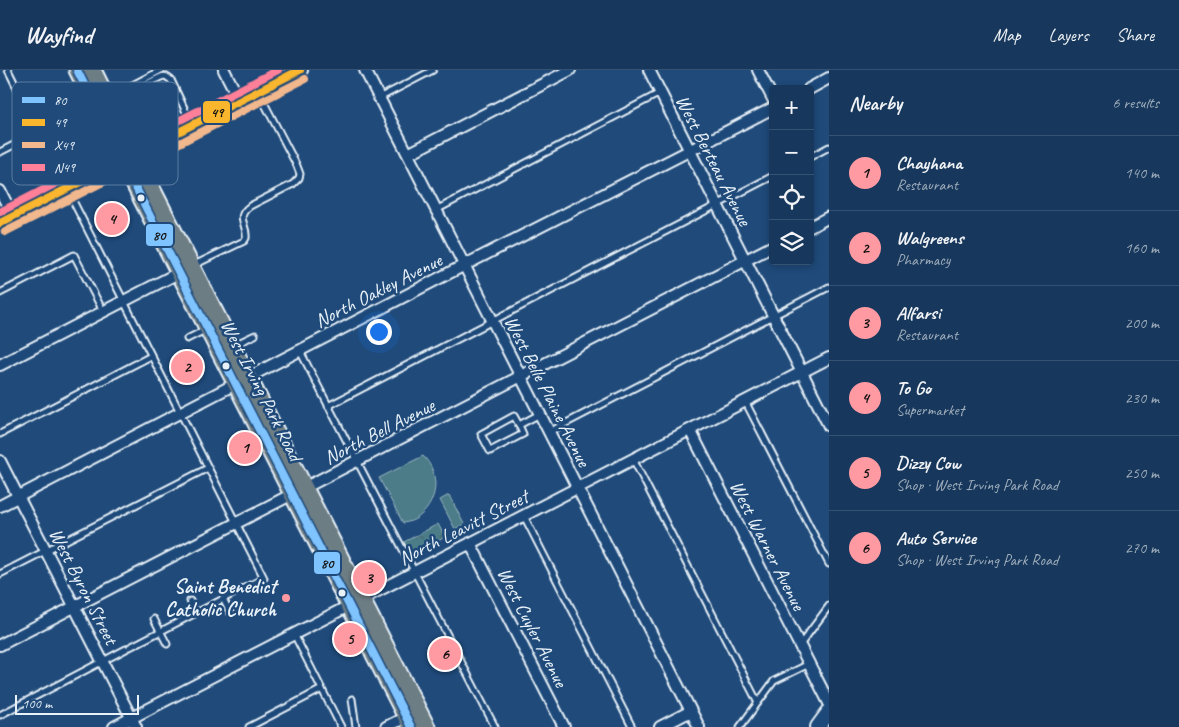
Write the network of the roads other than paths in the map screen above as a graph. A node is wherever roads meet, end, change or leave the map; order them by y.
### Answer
1 (8, 70) edge
2 (78, 70) edge
3 (224, 70) edge
4 (300, 70) edge
5 (365, 70) edge
6 (434, 70) edge
7 (570, 70) edge
8 (648, 70) edge
9 (758, 70) edge
10 (158, 71) edge
11 (829, 78) edge
12 (14, 82) edge
13 (87, 82) edge
14 (137, 82) edge
15 (151, 82) edge
16 (172, 82) edge
17 (814, 86) edge
18 (769, 91) edge
19 (259, 92) junction
20 (660, 93) junction
21 (178, 95) edge
22 (379, 98) junction
23 (240, 101) junction
24 (769, 110) edge
25 (192, 126) junction
26 (178, 133) edge
27 (12, 146) edge
28 (829, 147) edge
29 (689, 150) junction
30 (0, 152) edge
31 (408, 154) junction
32 (814, 155) edge
33 (769, 178) edge
34 (75, 185) edge
35 (143, 185) edge
36 (67, 189) junction
37 (0, 191) edge
38 (717, 205) junction
39 (436, 210) junction
40 (13, 216) junction
41 (829, 217) edge
42 (0, 223) edge
43 (814, 225) edge
44 (769, 248) edge
45 (745, 261) junction
46 (464, 265) junction
47 (186, 269) junction
48 (829, 288) edge
49 (0, 293) edge
50 (124, 301) junction
51 (103, 312) junction
52 (773, 316) junction
53 (493, 321) junction
54 (208, 328) junction
55 (255, 335) dead end
56 (186, 339) dead end
57 (226, 349) junction
58 (300, 351) junction
59 (151, 356) junction
60 (829, 358) edge
61 (0, 365) edge
62 (802, 372) junction
63 (521, 377) junction
64 (242, 381) junction
65 (745, 401) junction
66 (328, 406) junction
67 (180, 413) junction
68 (540, 414) junction
69 (519, 425) junction
70 (829, 426) edge
71 (690, 430) junction
72 (550, 432) junction
73 (0, 434) edge
74 (633, 459) junction
75 (0, 461) edge
76 (357, 462) junction
77 (208, 468) junction
78 (578, 488) junction
79 (299, 492) junction
80 (18, 496) junction
81 (0, 506) edge
82 (524, 516) junction
83 (236, 524) junction
84 (470, 543) junction
85 (46, 550) junction
86 (829, 564) edge
87 (415, 572) junction
88 (0, 574) edge
89 (223, 599) junction
90 (190, 601) dead end
91 (356, 603) junction
92 (829, 606) edge
93 (75, 607) junction
94 (230, 612) dead end
95 (196, 613) junction
96 (154, 619) dead end
97 (160, 631) junction
98 (294, 634) junction
99 (167, 644) dead end
100 (0, 645) edge
101 (800, 645) junction
102 (102, 661) junction
103 (809, 664) junction
104 (322, 690) junction
105 (352, 699) dead end
106 (758, 703) junction
107 (829, 703) edge
108 (691, 711) junction
109 (829, 712) edge
110 (0, 715) edge
111 (134, 722) edge
112 (409, 722) edge
113 (114, 727) edge
114 (249, 727) edge
115 (341, 727) edge
116 (356, 727) edge
117 (386, 727) edge
118 (427, 727) edge
119 (495, 727) edge
120 (564, 727) edge
121 (632, 727) edge
122 (660, 727) edge
123 (699, 727) edge
124 (740, 727) edge
125 (818, 727) edge

1 - 12 lane
2 - 13 main road, West Irving Park Road
3 - 23 street
4 - 19 main road
5 - 22 street, West Belle Plaine Avenue
6 - 22 lane
7 - 31 street
8 - 20 street, West Berteau Avenue
9 - 18 street
10 - 14 lane
11 - 17 street
15 - 16 lane
19 - 23 main road
19 - 47 lane
20 - 29 street, West Berteau Avenue
20 - 39 lane
21 - 25 lane
22 - 31 street, West Belle Plaine Avenue
23 - 25 main road
24 - 29 street, North Oakley Avenue
25 - 26 main road
27 - 30 lane
28 - 32 lane
29 - 38 street, West Berteau Avenue
29 - 46 street, North Oakley Avenue
31 - 39 street, West Belle Plaine Avenue
33 - 38 lane
34 - 36 main road
35 - 47 main road, West Irving Park Road
36 - 40 main road
36 - 50 lane
37 - 40 street
38 - 45 street, West Berteau Avenue
38 - 53 lane
39 - 46 street, West Belle Plaine Avenue
40 - 42 main road
41 - 43 street
44 - 45 street, North Bell Avenue
45 - 52 street, West Berteau Avenue
45 - 63 street, North Bell Avenue
46 - 53 street, West Belle Plaine Avenue
46 - 58 street, North Oakley Avenue
47 - 50 street
47 - 54 main road, West Irving Park Road
47 - 57 main road, West Irving Park Road
48 - 52 lane
49 - 51 lane
50 - 51 street
50 - 59 lane
51 - 61 street
52 - 62 street, West Berteau Avenue
52 - 72 lane
53 - 63 street, West Belle Plaine Avenue
53 - 66 lane
54 - 56 lane
54 - 57 main road, West Irving Park Road
55 - 57 lane
57 - 64 main road, West Irving Park Road
58 - 64 street, North Oakley Avenue
58 - 66 lane
59 - 67 lane
59 - 73 lane
60 - 62 street, North Leavitt Street
62 - 65 street, North Leavitt Street
62 - 70 street, West Berteau Avenue
63 - 68 street, West Belle Plaine Avenue
63 - 76 street, North Bell Avenue
64 - 67 street, North Oakley Avenue
64 - 79 main road, West Irving Park Road
65 - 71 street, North Leavitt Street
65 - 86 lane
66 - 76 lane
67 - 77 lane
67 - 80 street, North Oakley Avenue
68 - 69 lane
68 - 72 street, West Belle Plaine Avenue
69 - 69 lane
71 - 74 street, North Leavitt Street
71 - 101 street, West Warner Avenue
72 - 78 street, West Belle Plaine Avenue
74 - 78 street, North Leavitt Street
74 - 106 lane
75 - 80 street, West Byron Street
76 - 79 street, North Bell Avenue
76 - 87 lane
77 - 83 lane
77 - 85 lane
78 - 82 street, North Leavitt Street
78 - 108 street, West Belle Plaine Avenue
79 - 83 street, North Bell Avenue
79 - 91 main road, West Irving Park Road
80 - 81 street, North Oakley Avenue
80 - 85 street, West Byron Street
82 - 84 street, North Leavitt Street
82 - 121 lane
83 - 89 lane
83 - 93 street, North Bell Avenue
84 - 87 street, North Leavitt Street
84 - 120 street, West Cuyler Avenue
85 - 88 lane
85 - 93 street, West Byron Street
87 - 91 street, North Leavitt Street
87 - 119 lane
89 - 94 lane
89 - 95 lane
90 - 95 lane
91 - 98 street, North Leavitt Street
91 - 112 main road, West Irving Park Road
91 - 118 main road, West Irving Park Road
92 - 101 lane
93 - 100 street, North Bell Avenue
93 - 102 street, West Byron Street
95 - 97 lane
96 - 97 lane
97 - 99 lane
97 - 102 lane
98 - 104 lane
98 - 111 street, North Leavitt Street
101 - 103 street, West Warner Avenue
102 - 110 lane
102 - 111 street, West Byron Street
103 - 106 lane
103 - 107 street, West Warner Avenue
104 - 114 lane
104 - 115 lane
105 - 116 lane
106 - 124 lane
108 - 122 street
108 - 123 street, West Belle Plaine Avenue
109 - 125 main road
111 - 113 street, North Leavitt Street
112 - 117 street

